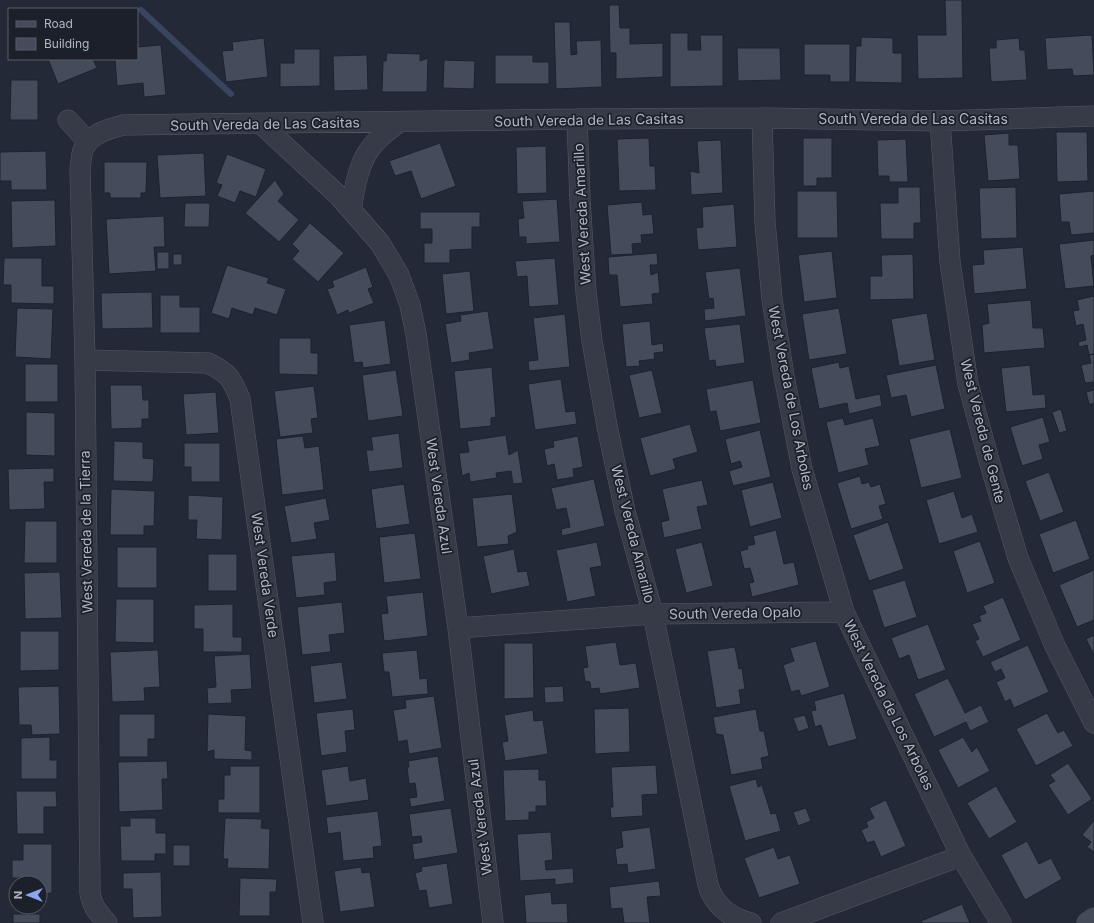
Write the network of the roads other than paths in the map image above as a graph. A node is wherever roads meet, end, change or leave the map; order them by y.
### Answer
1 (1094, 116) edge
2 (762, 118) junction
3 (577, 119) junction
4 (68, 120) dead end
5 (940, 121) junction
6 (399, 122) junction
7 (261, 124) junction
8 (88, 142) junction
9 (351, 210) junction
10 (85, 360) junction
11 (844, 612) junction
12 (653, 614) junction
13 (458, 628) junction
14 (1094, 723) edge
15 (961, 856) junction
16 (727, 919) edge
17 (1094, 919) edge
18 (103, 922) edge
19 (314, 923) edge
20 (493, 923) edge
21 (750, 923) edge
22 (781, 923) edge
23 (1001, 923) edge
24 (1088, 923) edge

1 - 5 street, South Vereda de Las Casitas
2 - 3 street, South Vereda de Las Casitas
2 - 5 street, South Vereda de Las Casitas
2 - 11 street, West Vereda de Los Arboles
3 - 6 street, South Vereda de Las Casitas
3 - 12 street, West Vereda Amarillo
4 - 8 street
5 - 14 street, West Vereda de Gente
6 - 7 street, South Vereda de Las Casitas
6 - 9 street
7 - 8 street, South Vereda de Las Casitas
7 - 9 street, West Vereda Azul
8 - 10 street, West Vereda de la Tierra
9 - 13 street, West Vereda Azul
10 - 18 street, West Vereda de la Tierra
10 - 19 street, West Vereda Verde
11 - 12 street, South Vereda Opalo
11 - 15 street, West Vereda de Los Arboles
12 - 13 street, South Vereda Opalo
12 - 16 street, West Vereda Amarillo
13 - 20 street, West Vereda Azul
15 - 22 street
15 - 23 street, West Vereda de Los Arboles
16 - 21 street, West Vereda Amarillo
17 - 24 street

